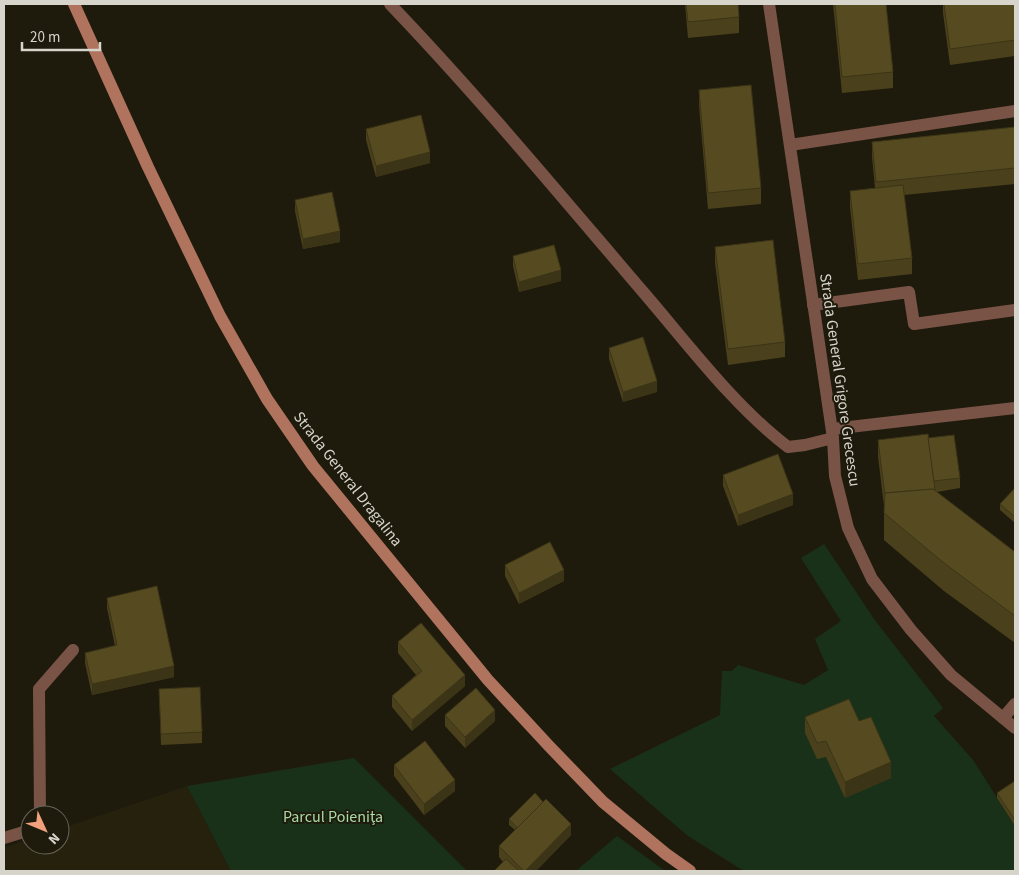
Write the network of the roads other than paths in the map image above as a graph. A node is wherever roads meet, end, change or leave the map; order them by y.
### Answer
1 (74, 4) edge
2 (390, 4) edge
3 (770, 4) edge
4 (1015, 111) edge
5 (790, 145) junction
6 (813, 305) junction
7 (1015, 310) edge
8 (1015, 408) edge
9 (832, 433) junction
10 (73, 650) dead end
11 (1015, 704) edge
12 (1003, 718) junction
13 (1015, 728) edge
14 (40, 805) edge
15 (20, 833) edge
16 (4, 838) edge
17 (690, 871) edge

1 - 17 main road, Strada General Dragalina
2 - 9 street
3 - 5 street, Strada General Grigore Grecescu
4 - 5 street
5 - 6 street, Strada General Grigore Grecescu
6 - 7 street
6 - 9 street, Strada General Grigore Grecescu
8 - 9 street
9 - 12 street, Strada General Grigore Grecescu
10 - 14 street
11 - 12 street
12 - 13 street, Strada General Grigore Grecescu
15 - 16 street

